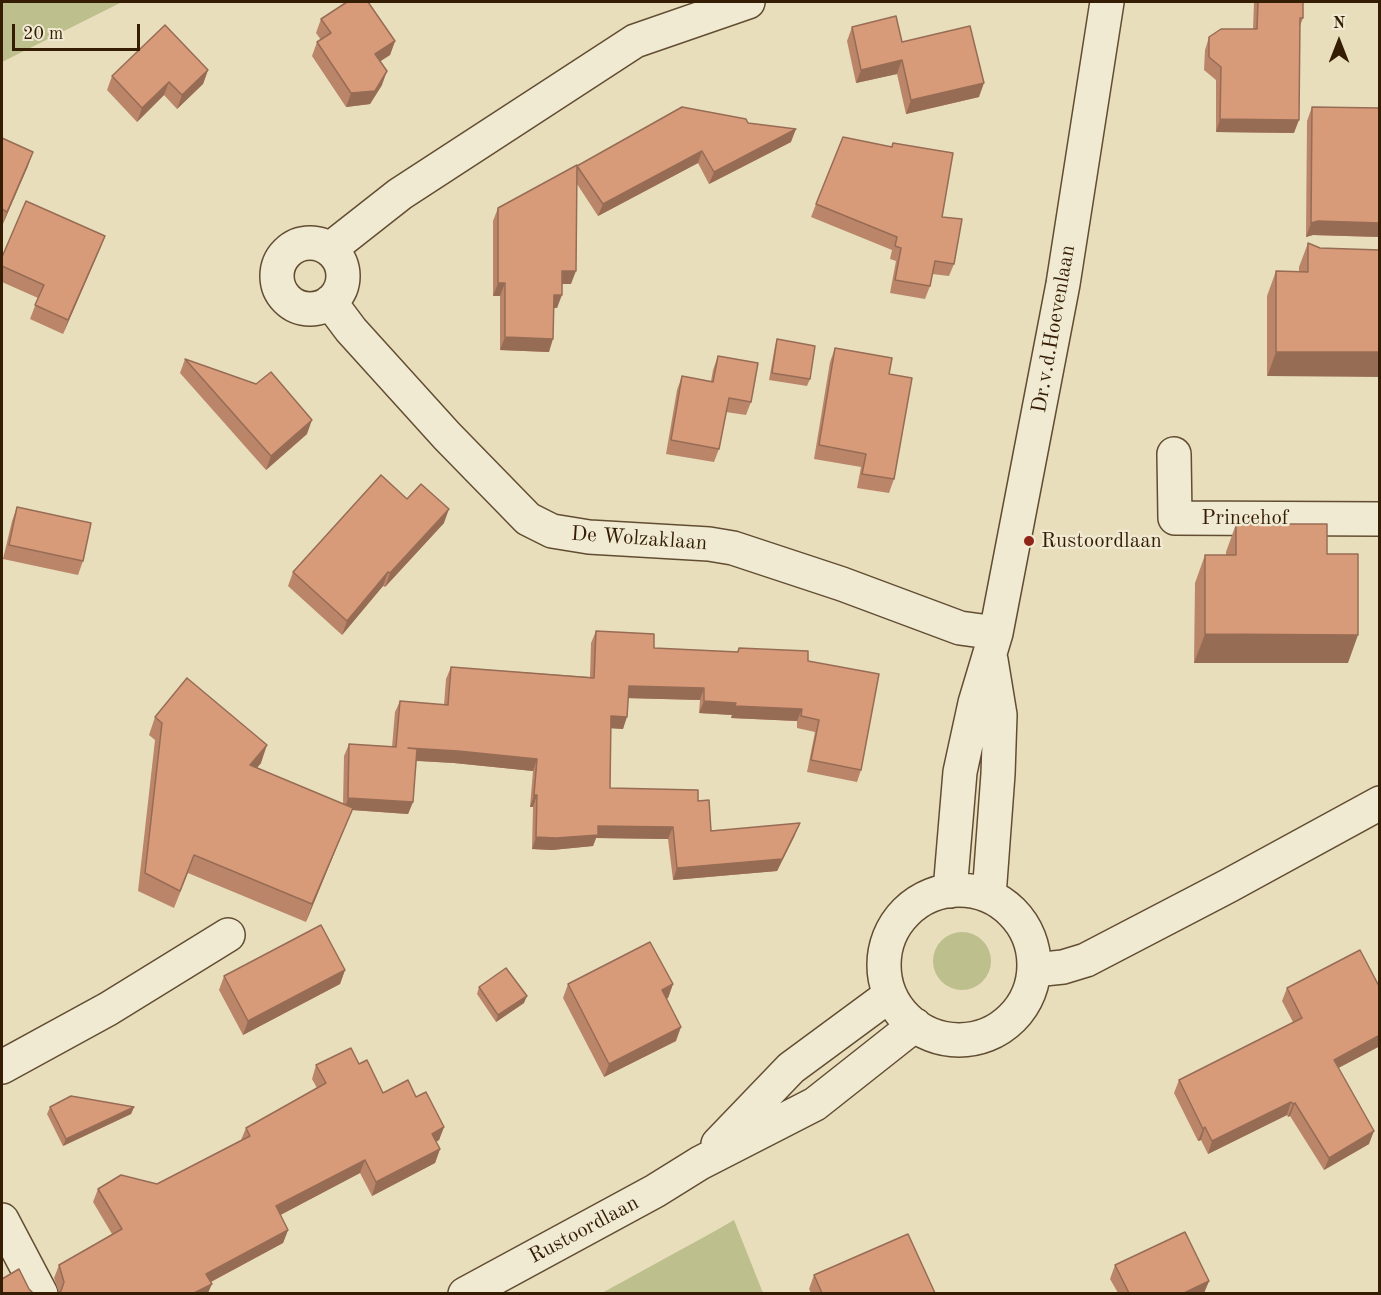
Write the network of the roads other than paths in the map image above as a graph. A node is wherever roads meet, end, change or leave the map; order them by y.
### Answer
1 (748, 2) edge
2 (1107, 2) edge
3 (330, 249) junction
4 (330, 302) junction
5 (1174, 454) dead end
6 (1380, 519) edge
7 (993, 644) junction
8 (1380, 803) edge
9 (950, 891) junction
10 (989, 896) junction
11 (228, 936) dead end
12 (1034, 970) junction
13 (890, 995) junction
14 (915, 1025) junction
15 (2, 1067) edge
16 (700, 1163) junction
17 (2, 1220) edge
18 (41, 1293) edge
19 (465, 1293) edge

1 - 3 street
2 - 7 street, Dr.v.d.Hoevenlaan
3 - 4 street
3 - 4 street
4 - 7 street, De Wolzaklaan
5 - 6 street, Princehof
7 - 9 street, Dr.v.d.Hoevenlaan
7 - 10 street, Dr.v.d.Hoevenlaan
8 - 12 street
9 - 10 street
9 - 13 street
10 - 12 street
11 - 15 street
12 - 14 street
13 - 14 street
13 - 16 street, Rustoordlaan
14 - 16 street, Rustoordlaan
16 - 19 street, Rustoordlaan
17 - 18 street

